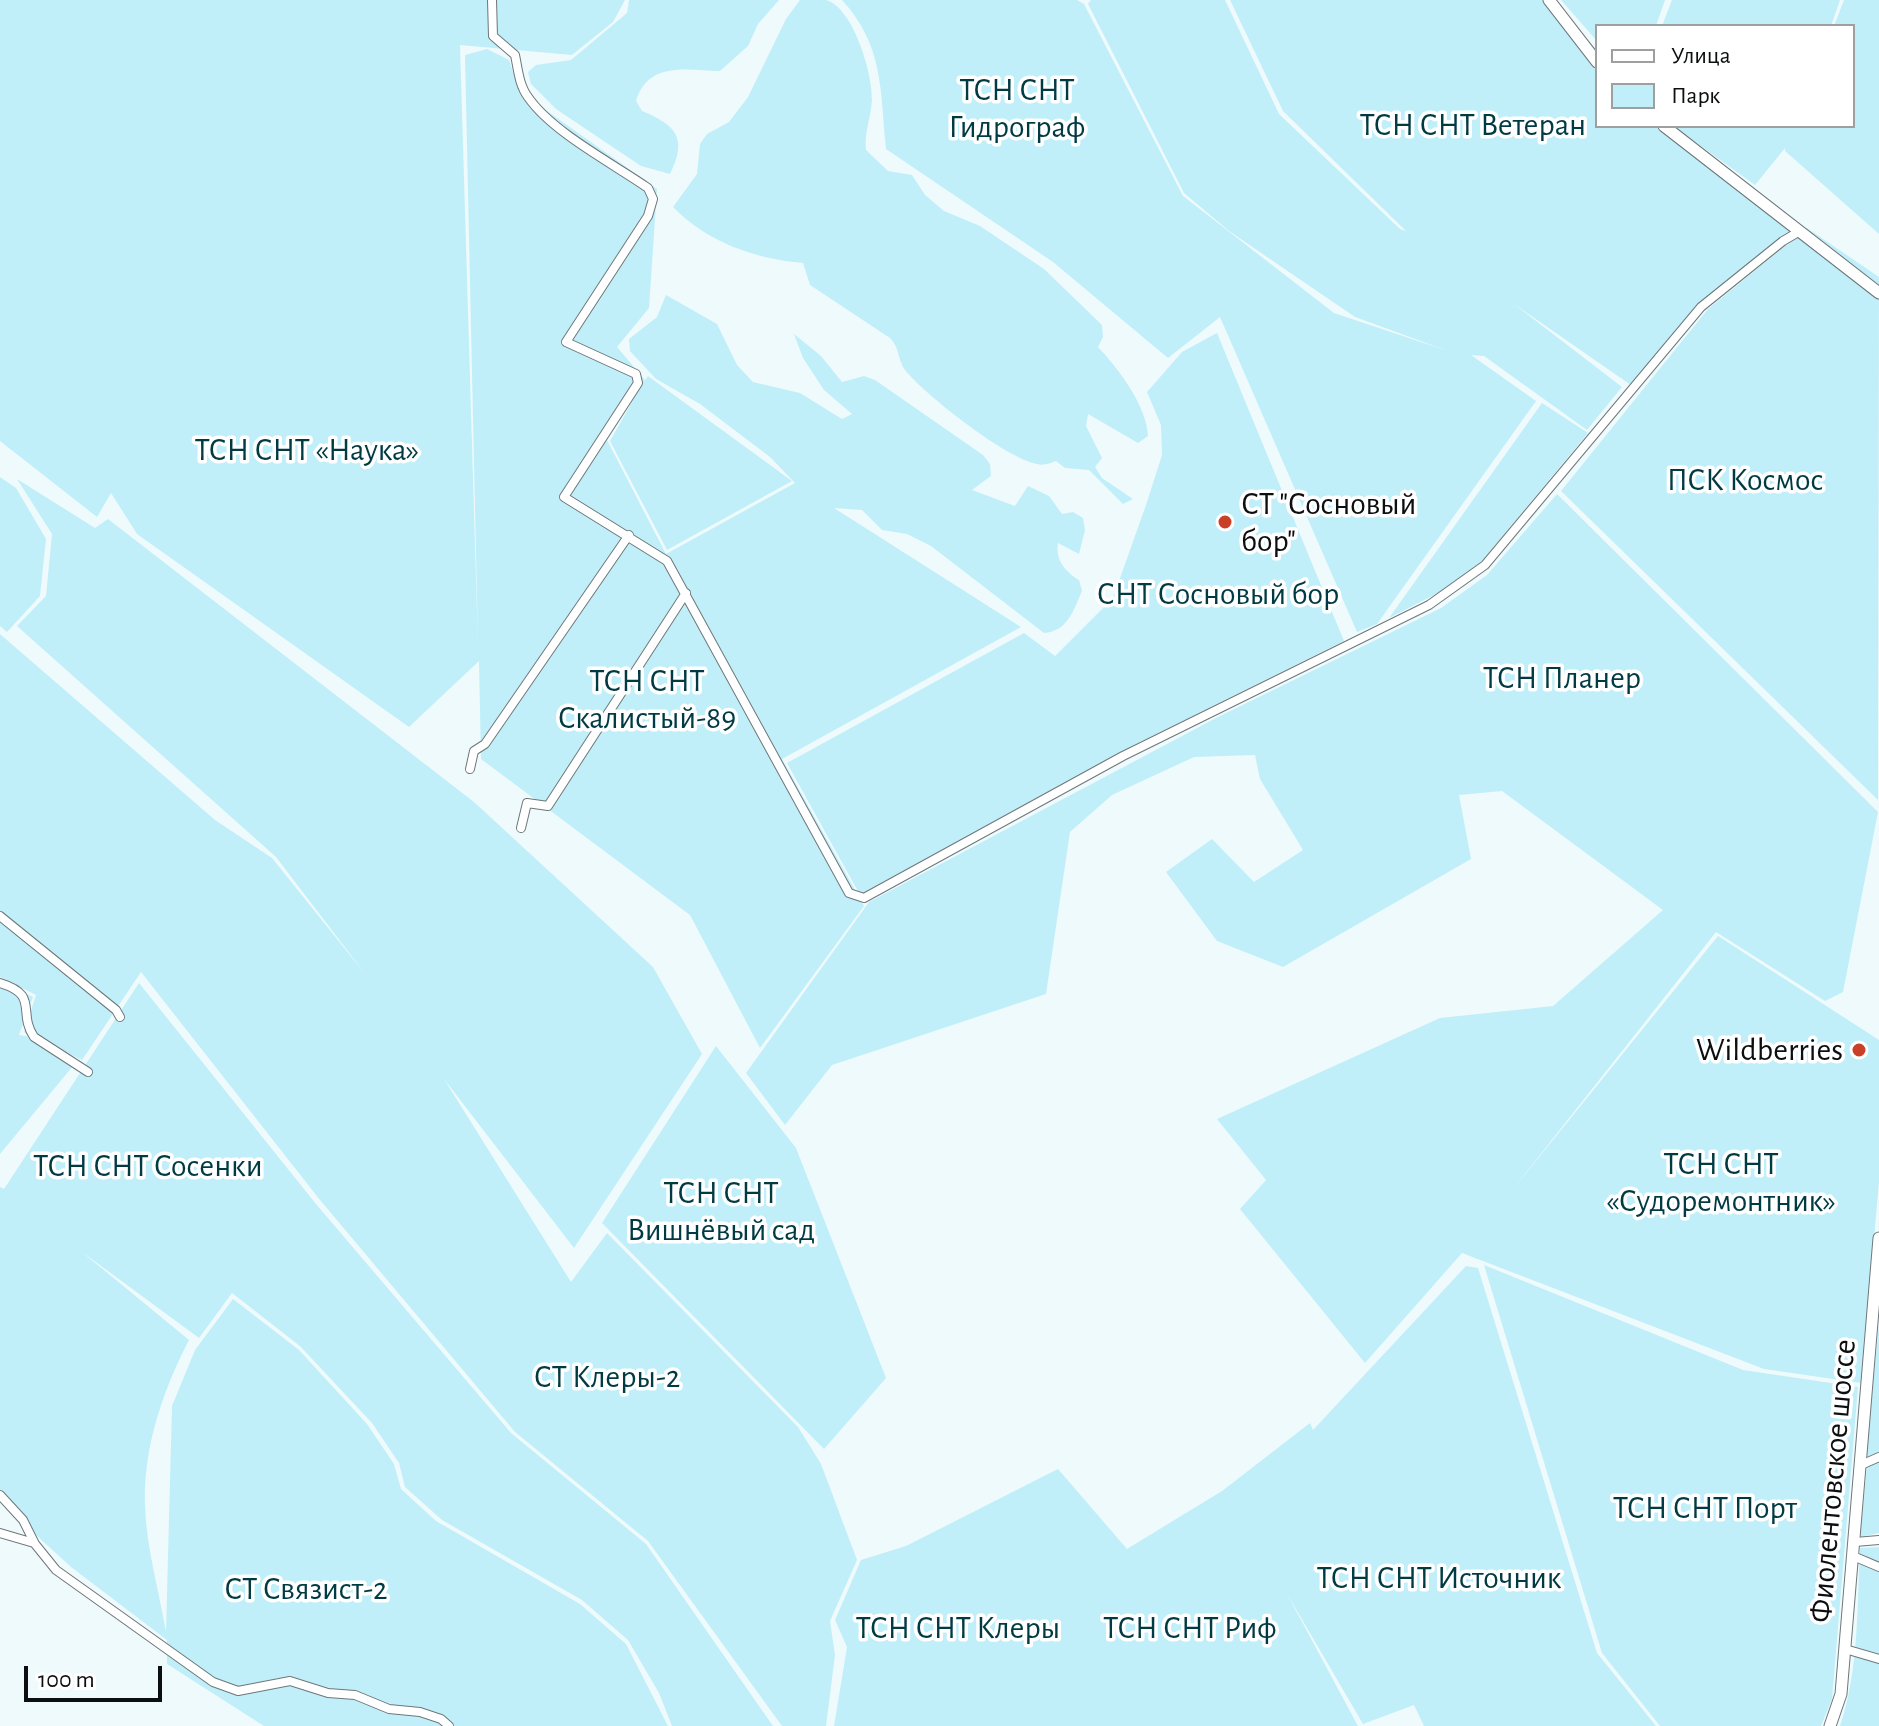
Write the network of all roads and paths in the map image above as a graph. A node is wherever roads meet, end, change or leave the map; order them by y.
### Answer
1 (492, 0) edge
2 (1549, 0) edge
3 (1595, 59) edge
4 (1667, 128) edge
5 (1800, 231) junction
6 (1879, 293) edge
7 (629, 535) junction
8 (686, 593) junction
9 (470, 769) dead end
10 (521, 828) dead end
11 (0, 916) edge
12 (0, 983) edge
13 (120, 1017) dead end
14 (88, 1072) dead end
15 (1879, 1238) edge
16 (1879, 1457) edge
17 (1861, 1465) junction
18 (0, 1495) edge
19 (0, 1533) edge
20 (1879, 1540) edge
21 (1855, 1542) junction
22 (35, 1544) junction
23 (1853, 1556) junction
24 (1879, 1567) edge
25 (1845, 1649) junction
26 (1879, 1659) edge
27 (449, 1726) edge
28 (1830, 1726) edge

1 - 7 street
2 - 3 main road
4 - 5 main road
5 - 6 main road
5 - 8 street
7 - 8 street
7 - 9 street
8 - 10 street
11 - 13 street
12 - 14 street
15 - 17 main road, Фиолентовское шоссе
16 - 17 street
17 - 21 main road, Фиолентовское шоссе
18 - 22 street
19 - 22 street
20 - 21 street
21 - 23 main road, Фиолентовское шоссе
22 - 27 street
23 - 24 street
23 - 25 main road, Фиолентовское шоссе
25 - 26 street
25 - 28 main road, Фиолентовское шоссе

